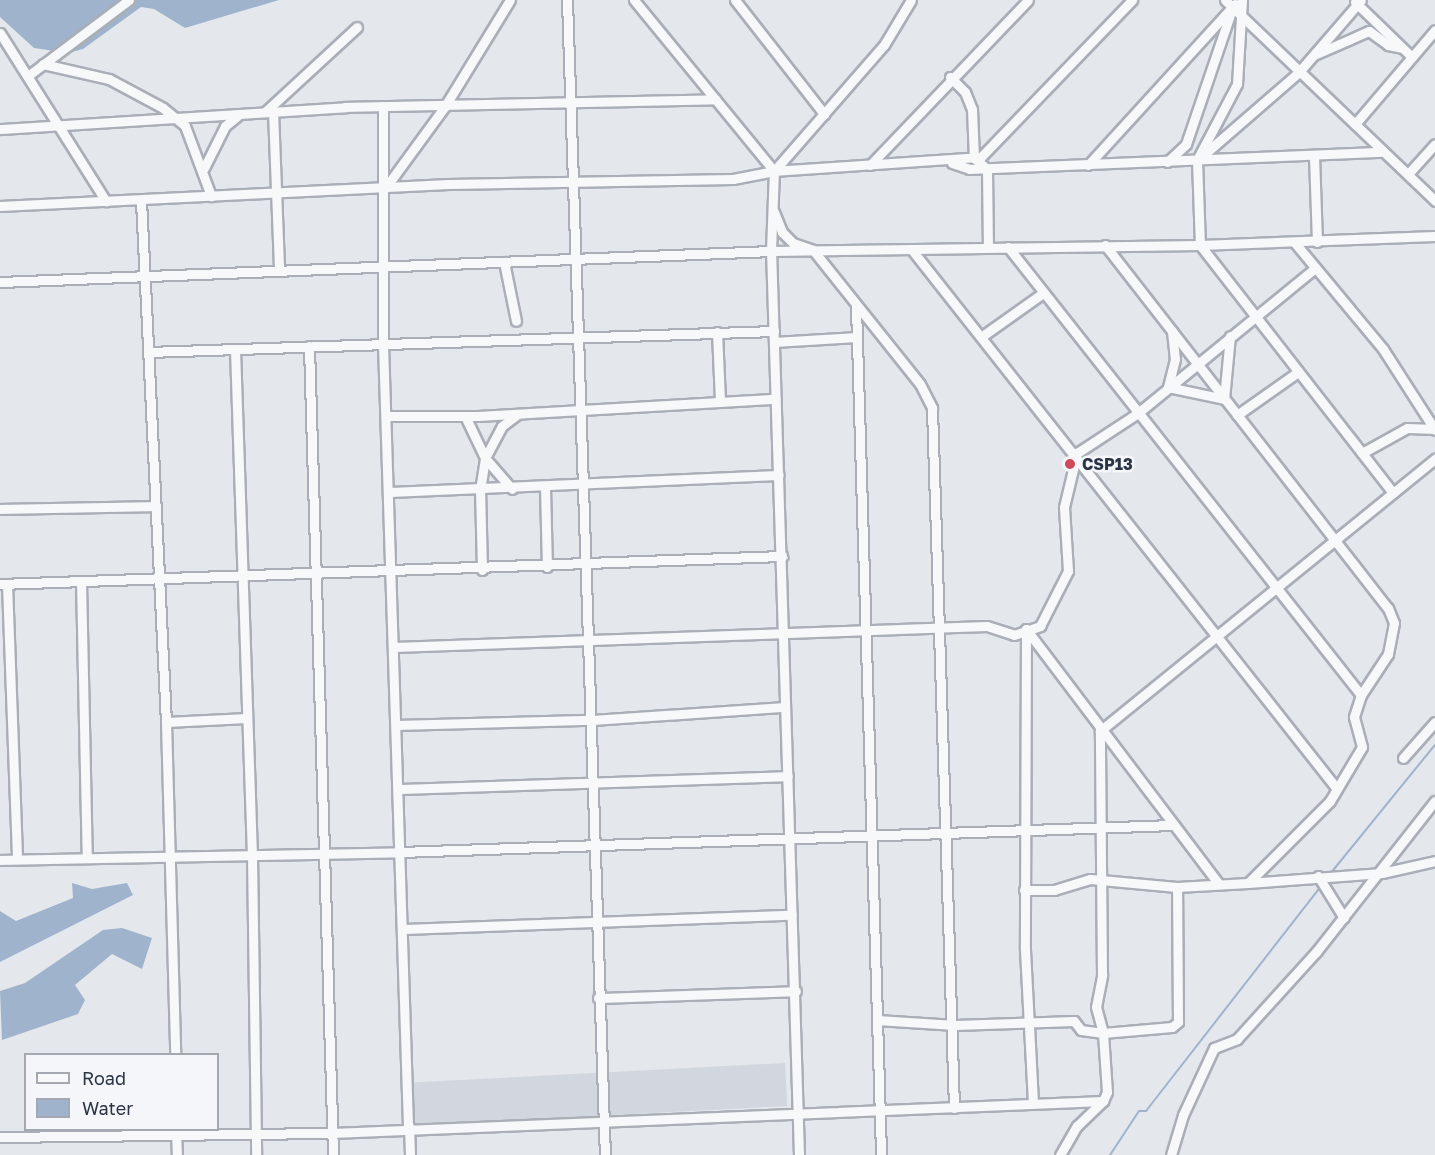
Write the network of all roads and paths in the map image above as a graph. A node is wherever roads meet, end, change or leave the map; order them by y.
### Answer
1 (129, 0) edge
2 (510, 0) edge
3 (567, 0) edge
4 (634, 0) edge
5 (735, 0) edge
6 (910, 0) edge
7 (1028, 0) edge
8 (1132, 0) edge
9 (1234, 2) edge
10 (1357, 2) edge
11 (1240, 14) junction
12 (357, 27) dead end
13 (1435, 30) edge
14 (0, 33) edge
15 (9, 45) junction
16 (1402, 48) junction
17 (0, 52) edge
18 (1314, 55) junction
19 (1412, 57) junction
20 (43, 64) junction
21 (1298, 73) junction
22 (29, 75) junction
23 (951, 77) junction
24 (714, 99) junction
25 (571, 102) junction
26 (383, 106) junction
27 (445, 106) junction
28 (269, 112) junction
29 (240, 114) junction
30 (824, 114) junction
31 (177, 119) junction
32 (1354, 124) junction
33 (62, 127) junction
34 (0, 129) edge
35 (1435, 144) edge
36 (1383, 152) junction
37 (1314, 156) junction
38 (974, 158) junction
39 (1197, 160) junction
40 (950, 162) junction
41 (1167, 162) junction
42 (870, 165) junction
43 (1088, 165) junction
44 (204, 168) junction
45 (987, 169) junction
46 (774, 171) junction
47 (1408, 174) junction
48 (573, 184) junction
49 (386, 187) junction
50 (277, 192) junction
51 (211, 196) junction
52 (141, 200) junction
53 (106, 201) junction
54 (1435, 201) edge
55 (0, 206) edge
56 (772, 209) junction
57 (1435, 236) edge
58 (1317, 242) junction
59 (1295, 243) junction
60 (1105, 245) junction
61 (1200, 245) junction
62 (988, 247) junction
63 (1008, 247) junction
64 (813, 250) junction
65 (912, 250) junction
66 (771, 251) junction
67 (504, 262) junction
68 (574, 262) junction
69 (383, 265) junction
70 (279, 268) junction
71 (1314, 269) junction
72 (145, 275) junction
73 (0, 282) edge
74 (1043, 293) junction
75 (856, 306) junction
76 (1254, 316) junction
77 (516, 321) dead end
78 (774, 331) junction
79 (1172, 331) junction
80 (717, 332) junction
81 (578, 336) junction
82 (1230, 336) junction
83 (857, 337) junction
84 (981, 337) junction
85 (774, 342) junction
86 (383, 344) junction
87 (309, 346) junction
88 (235, 350) junction
89 (148, 352) junction
90 (1197, 363) junction
91 (1298, 372) junction
92 (1168, 387) junction
93 (776, 399) junction
94 (1224, 399) junction
95 (720, 402) junction
96 (580, 408) junction
97 (520, 413) junction
98 (1138, 413) junction
99 (1237, 415) junction
100 (386, 416) junction
101 (465, 416) junction
102 (1435, 430) edge
103 (1077, 453) junction
104 (1362, 453) junction
105 (485, 458) junction
106 (1435, 459) edge
107 (779, 475) junction
108 (583, 485) junction
109 (545, 487) junction
110 (512, 489) junction
111 (480, 490) junction
112 (389, 492) junction
113 (1393, 493) junction
114 (156, 506) junction
115 (0, 509) edge
116 (1336, 541) junction
117 (782, 556) junction
118 (587, 565) junction
119 (548, 567) junction
120 (483, 570) junction
121 (392, 572) junction
122 (319, 574) junction
123 (240, 577) junction
124 (159, 580) junction
125 (81, 581) junction
126 (4, 584) edge
127 (1275, 590) junction
128 (938, 628) junction
129 (1026, 629) junction
130 (863, 630) junction
131 (783, 633) junction
132 (1218, 636) junction
133 (589, 642) junction
134 (394, 647) junction
135 (1361, 695) junction
136 (785, 707) junction
137 (247, 718) junction
138 (592, 720) junction
139 (166, 722) junction
140 (1435, 722) edge
141 (396, 725) junction
142 (1100, 731) junction
143 (1402, 758) dead end
144 (788, 776) junction
145 (592, 782) junction
146 (398, 789) junction
147 (1337, 789) junction
148 (1435, 801) edge
149 (1173, 825) junction
150 (1101, 827) junction
151 (1023, 829) junction
152 (948, 833) junction
153 (872, 837) junction
154 (791, 839) junction
155 (593, 843) junction
156 (400, 852) junction
157 (326, 854) junction
158 (252, 855) junction
159 (170, 856) junction
160 (87, 858) junction
161 (17, 859) junction
162 (0, 860) edge
163 (1435, 861) edge
164 (1382, 873) junction
165 (1318, 876) junction
166 (1101, 879) junction
167 (1248, 883) junction
168 (1219, 884) junction
169 (1177, 887) junction
170 (1024, 890) junction
171 (792, 915) junction
172 (1344, 918) junction
173 (596, 919) junction
174 (402, 929) junction
175 (796, 991) junction
176 (598, 998) junction
177 (877, 1020) junction
178 (1029, 1022) junction
179 (954, 1025) junction
180 (1103, 1033) junction
181 (175, 1053) edge
182 (1102, 1101) junction
183 (1034, 1103) junction
184 (954, 1108) junction
185 (879, 1110) junction
186 (798, 1114) junction
187 (604, 1120) junction
188 (409, 1127) junction
189 (176, 1132) edge
190 (332, 1133) junction
191 (255, 1135) junction
192 (0, 1137) edge
193 (177, 1155) edge
194 (256, 1155) edge
195 (333, 1155) edge
196 (410, 1155) edge
197 (605, 1155) edge
198 (799, 1155) edge
199 (881, 1155) edge
200 (1060, 1155) edge
201 (1171, 1155) edge

1 - 20 street
2 - 27 street
3 - 25 street
4 - 24 street
5 - 30 street
6 - 30 street
7 - 23 street
8 - 38 street
9 - 11 street
9 - 41 street
9 - 43 street
10 - 16 street
10 - 18 street
11 - 21 street
11 - 39 street
12 - 28 street
13 - 19 street
14 - 15 street
15 - 17 street
15 - 22 street
16 - 18 street
16 - 19 street
18 - 21 street
19 - 32 street
20 - 22 street
20 - 31 street
21 - 32 street
21 - 39 street
22 - 33 street
23 - 38 street
23 - 42 street
24 - 25 street
24 - 46 street
25 - 27 street
25 - 48 street
26 - 27 street
26 - 28 street
26 - 49 street
27 - 49 street
28 - 29 street
28 - 50 street
29 - 31 street
29 - 44 street
30 - 46 street
31 - 33 street
31 - 44 street
32 - 36 street
33 - 34 street
33 - 53 street
35 - 47 street
36 - 37 street
36 - 47 street
37 - 39 street
37 - 58 street
38 - 40 street
38 - 45 street
39 - 41 street
39 - 61 street
40 - 42 street
40 - 45 street
41 - 43 street
42 - 46 street
43 - 45 street
44 - 51 street
45 - 62 street
46 - 48 street
46 - 56 street
47 - 54 street
48 - 49 street
48 - 68 street
49 - 50 street
49 - 69 street
50 - 51 street
50 - 70 street
51 - 52 street
52 - 53 street
52 - 72 street
53 - 55 street
56 - 64 street
56 - 66 street
57 - 58 street
58 - 59 street
59 - 61 street
59 - 71 street
60 - 61 street
60 - 63 street
60 - 79 street
61 - 76 street
62 - 63 street
62 - 65 street
63 - 74 street
64 - 65 street
64 - 66 street
64 - 75 street
65 - 84 street
66 - 68 street
66 - 78 street
67 - 68 street
67 - 69 street
67 - 77 street
68 - 81 street
69 - 70 street
69 - 86 street
70 - 72 street
71 - 76 street
71 - 102 street
72 - 73 street
72 - 89 street
74 - 84 street
74 - 98 street
75 - 83 street
75 - 128 street
76 - 82 street
76 - 91 street
78 - 80 street
78 - 85 street
79 - 90 street
79 - 92 street
80 - 81 street
80 - 95 street
81 - 86 street
81 - 96 street
82 - 90 street
82 - 94 street
83 - 85 street
83 - 130 street
84 - 103 street
85 - 93 street
86 - 87 street
86 - 100 street
87 - 88 street
87 - 122 street
88 - 89 street
88 - 123 street
89 - 114 street
90 - 92 street
90 - 94 street
91 - 99 street
91 - 104 street
92 - 94 street
92 - 98 street
93 - 95 street
93 - 107 street
94 - 99 street
95 - 96 street
96 - 97 street
96 - 108 street
97 - 101 street
97 - 105 street
98 - 103 street
98 - 127 street
99 - 116 street
100 - 101 street
100 - 112 street
101 - 105 street
102 - 104 street
103 - 129 street
103 - 132 street
104 - 113 street
105 - 110 street
105 - 111 street
106 - 113 street
107 - 108 street
107 - 117 street
108 - 109 street
108 - 118 street
109 - 110 street
109 - 119 street
110 - 111 street
111 - 112 street
111 - 120 street
112 - 121 street
113 - 116 street
114 - 115 street
114 - 124 street
116 - 127 street
116 - 135 street
117 - 118 street
117 - 131 street
118 - 119 street
118 - 133 street
119 - 120 street
120 - 121 street
121 - 122 street
121 - 134 street
122 - 123 street
122 - 157 street
123 - 124 street
123 - 137 street
124 - 125 street
124 - 139 street
125 - 126 street
125 - 160 street
126 - 161 street
127 - 132 street
127 - 135 street
128 - 129 street
128 - 130 street
128 - 152 street
129 - 142 street
129 - 151 street
130 - 131 street
130 - 153 street
131 - 133 street
131 - 136 street
132 - 142 street
132 - 147 street
133 - 134 street
133 - 138 street
134 - 141 street
135 - 147 street
136 - 138 street
136 - 144 street
137 - 139 street
137 - 158 street
138 - 141 street
138 - 145 street
139 - 159 street
140 - 143 street
141 - 146 street
142 - 149 street
142 - 150 street
144 - 145 street
144 - 154 street
145 - 146 street
145 - 155 street
146 - 156 street
147 - 167 street
148 - 164 street
149 - 150 street
149 - 168 street
150 - 151 street
150 - 166 street
151 - 152 street
151 - 170 street
152 - 153 street
152 - 179 street
153 - 154 street
153 - 177 street
154 - 155 street
154 - 171 street
155 - 156 street
155 - 173 street
156 - 157 street
156 - 174 street
157 - 158 street
157 - 190 street
158 - 159 street
158 - 191 street
159 - 160 street
159 - 181 street
160 - 161 street
161 - 162 street
163 - 164 street
164 - 165 street
164 - 172 street
165 - 167 street
165 - 172 street
166 - 169 street
166 - 170 street
166 - 180 street
167 - 168 street
168 - 169 street
169 - 180 street
170 - 178 street
171 - 173 street
171 - 175 street
172 - 201 street
173 - 174 street
173 - 176 street
174 - 188 street
175 - 176 street
175 - 186 street
176 - 187 street
177 - 179 street
177 - 185 street
178 - 179 street
178 - 180 street
178 - 183 street
179 - 184 street
180 - 182 street
182 - 183 street
182 - 200 street
183 - 184 street
184 - 185 street
185 - 186 street
185 - 199 street
186 - 187 street
186 - 198 street
187 - 188 street
187 - 197 street
188 - 190 street
188 - 196 street
189 - 191 street
189 - 192 street
189 - 193 street
190 - 191 street
190 - 195 street
191 - 194 street

